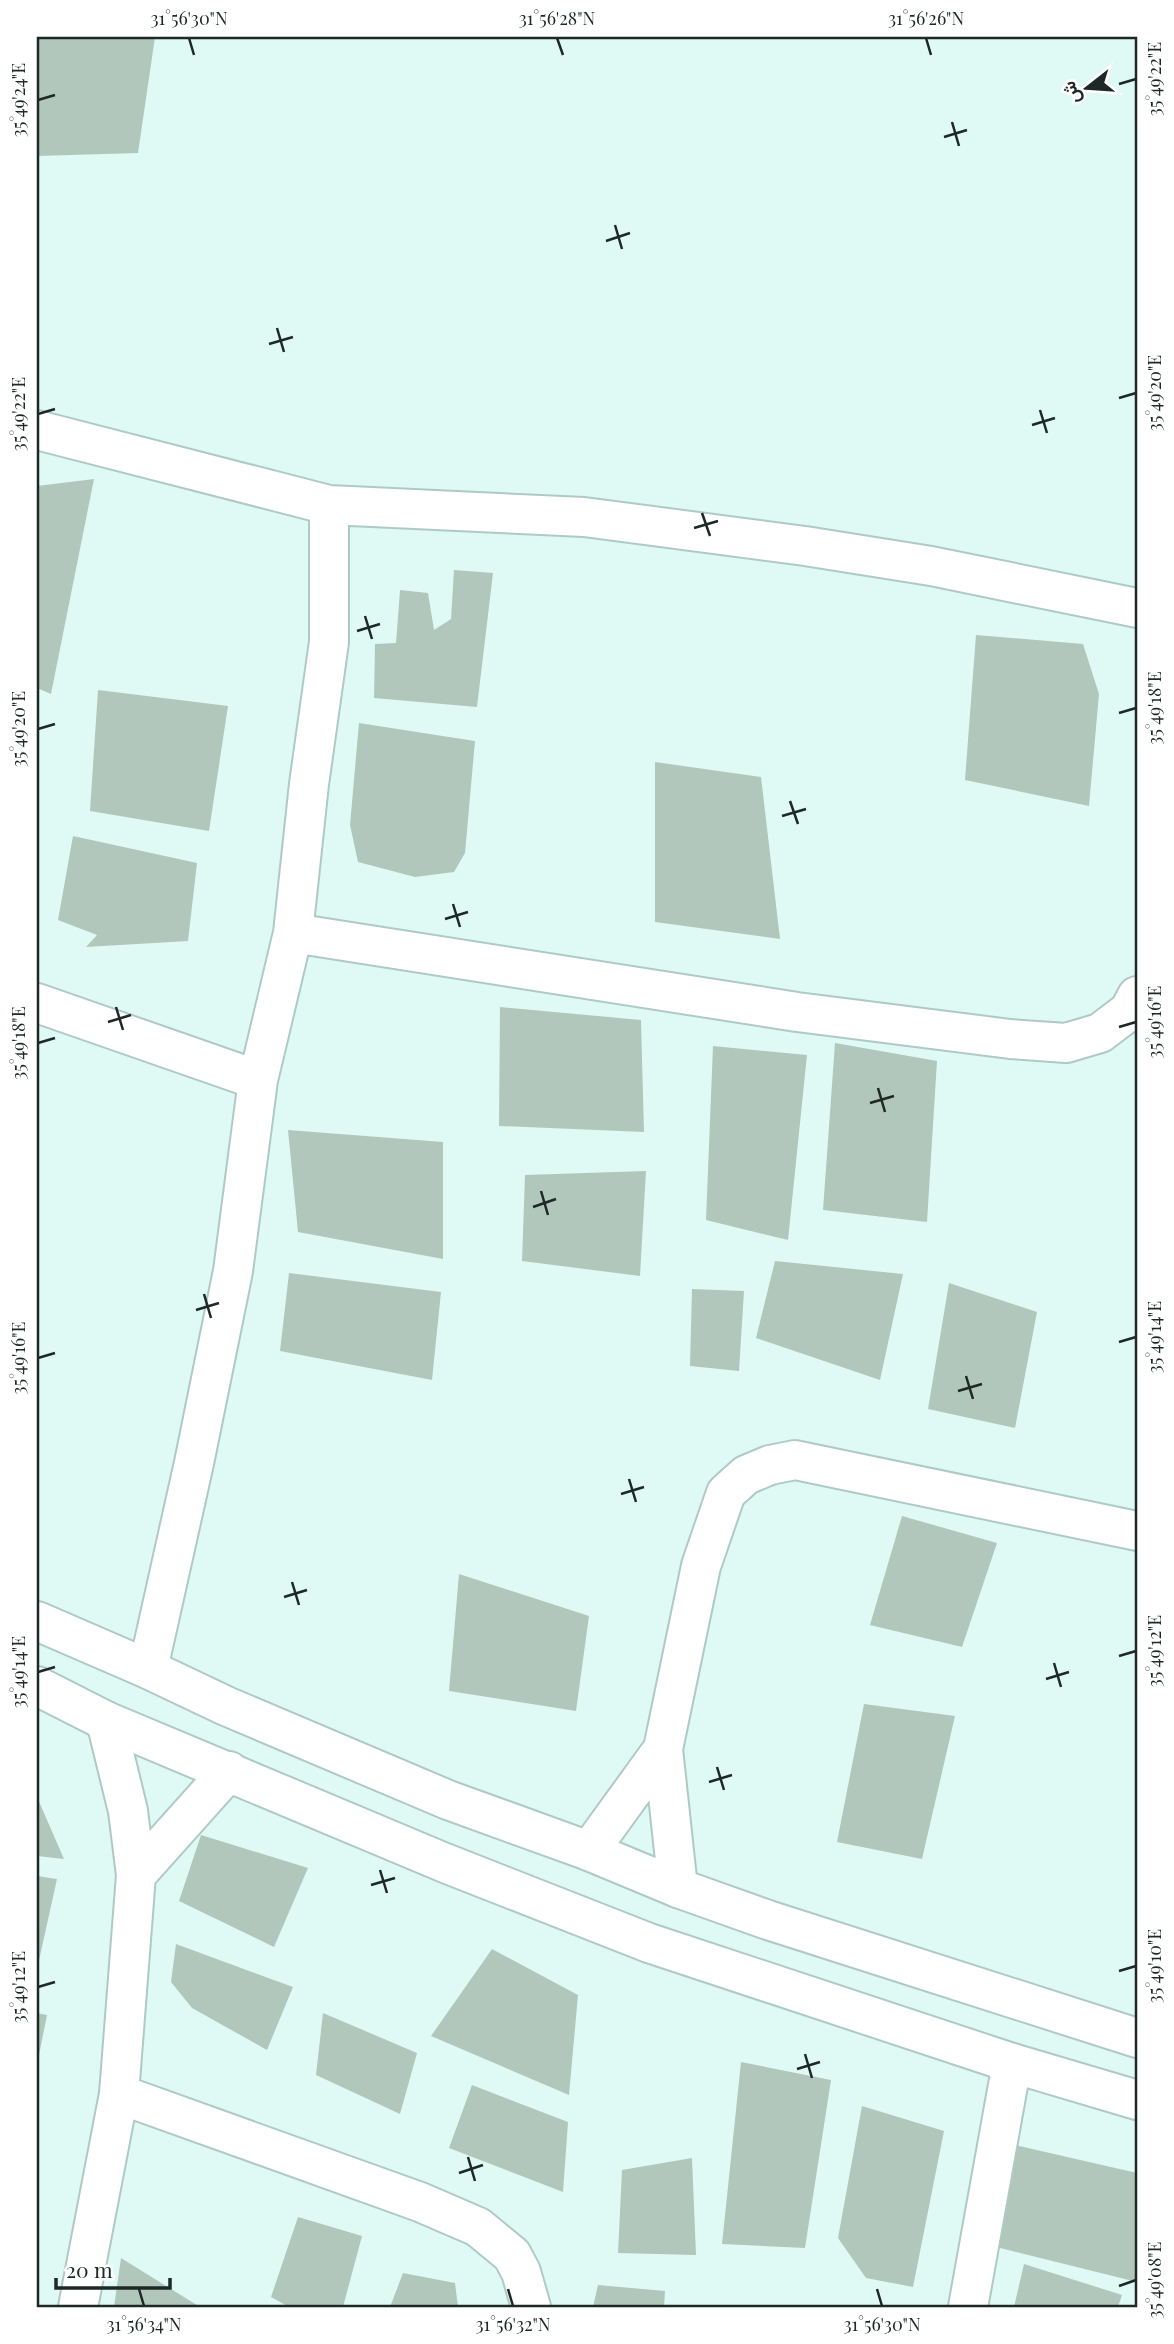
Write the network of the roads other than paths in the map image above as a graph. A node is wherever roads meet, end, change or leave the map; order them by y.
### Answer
1 (37, 430) edge
2 (329, 505) junction
3 (1137, 608) edge
4 (293, 933) junction
5 (1137, 996) edge
6 (37, 1003) edge
7 (258, 1080) junction
8 (1137, 1531) edge
9 (37, 1621) edge
10 (148, 1669) junction
11 (37, 1686) edge
12 (106, 1721) junction
13 (663, 1749) junction
14 (229, 1771) junction
15 (589, 1851) junction
16 (136, 1875) junction
17 (678, 1888) junction
18 (1137, 2038) edge
19 (1012, 2063) junction
20 (119, 2094) junction
21 (1137, 2100) edge
22 (78, 2307) edge
23 (531, 2307) edge
24 (968, 2307) edge

1 - 2 street
2 - 3 street
2 - 4 street
4 - 5 street
4 - 7 street
6 - 7 street
7 - 10 street
8 - 13 street
9 - 10 street
10 - 15 street
11 - 12 street
12 - 14 street
12 - 16 street
13 - 15 street
13 - 17 street
14 - 16 street
14 - 19 street
15 - 17 street
16 - 20 street
17 - 18 street
19 - 21 street
19 - 24 street
20 - 22 street
20 - 23 street

